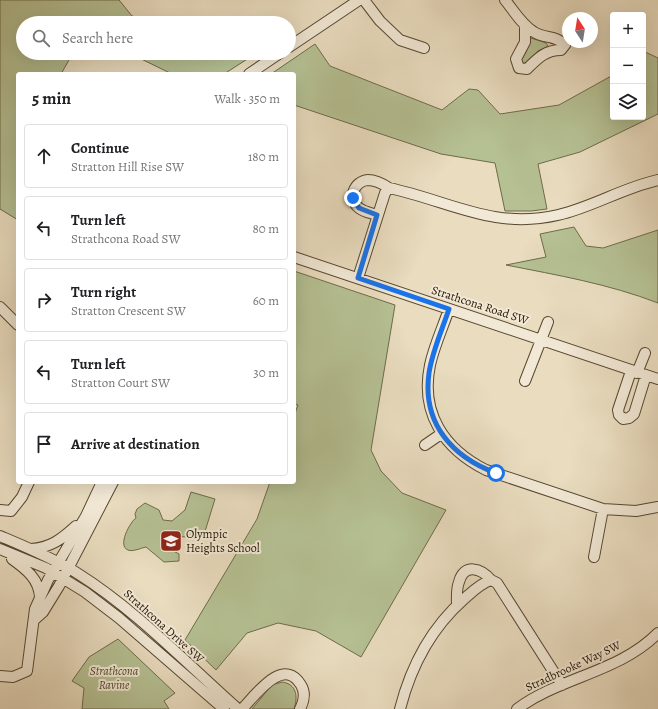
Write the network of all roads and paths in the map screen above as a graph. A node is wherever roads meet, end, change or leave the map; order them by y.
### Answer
1 (359, 0) edge
2 (364, 0) edge
3 (505, 0) edge
4 (525, 25) junction
5 (296, 42) edge
6 (424, 48) dead end
7 (270, 60) edge
8 (252, 72) edge
9 (658, 180) edge
10 (389, 188) junction
11 (377, 215) junction
12 (296, 258) edge
13 (358, 278) junction
14 (0, 307) edge
15 (449, 309) junction
16 (548, 322) dead end
17 (16, 323) edge
18 (541, 339) junction
19 (645, 353) dead end
20 (638, 373) junction
21 (658, 380) edge
22 (525, 381) dead end
23 (441, 434) junction
24 (425, 445) dead end
25 (28, 484) edge
26 (101, 484) edge
27 (113, 484) edge
28 (658, 507) edge
29 (603, 509) junction
30 (0, 510) edge
31 (86, 516) junction
32 (0, 536) edge
33 (29, 549) junction
34 (0, 550) edge
35 (594, 557) dead end
36 (59, 562) junction
37 (53, 572) junction
38 (66, 573) junction
39 (491, 580) junction
40 (40, 597) junction
41 (457, 605) junction
42 (34, 620) junction
43 (658, 633) edge
44 (0, 676) edge
45 (562, 684) junction
46 (224, 709) edge
47 (238, 709) edge
48 (242, 709) edge
49 (300, 709) edge
50 (400, 709) edge
51 (517, 709) edge

1 - 5 street
2 - 6 street
3 - 4 street
4 - 4 street
7 - 8 street
9 - 10 street
10 - 11 street
10 - 11 street
11 - 13 street
12 - 13 street, Strathcona Road SW
13 - 15 street, Strathcona Road SW
14 - 17 street
15 - 18 street, Strathcona Road SW
15 - 23 street
16 - 18 street
18 - 20 street, Strathcona Road SW
18 - 22 street
19 - 20 street
20 - 21 street, Strathcona Road SW
23 - 24 street
23 - 29 street
25 - 30 street
26 - 31 street
27 - 38 street
28 - 29 street
29 - 35 street
31 - 33 street
31 - 36 street
32 - 33 street, Strathcona Drive SW
33 - 36 street, Strathcona Drive SW
34 - 37 street, Strathcona Drive SW
34 - 40 street
36 - 37 street
36 - 38 street, Strathcona Drive SW
37 - 38 street, Strathcona Drive SW
37 - 40 street
38 - 42 street
38 - 46 street, Strathcona Drive SW
38 - 47 street, Strathcona Drive SW
39 - 41 street
39 - 41 street
39 - 45 street
40 - 42 street
41 - 50 street
42 - 44 street
43 - 45 street, Stradbrooke Way SW
45 - 51 street, Stradbrooke Way SW
48 - 49 street

